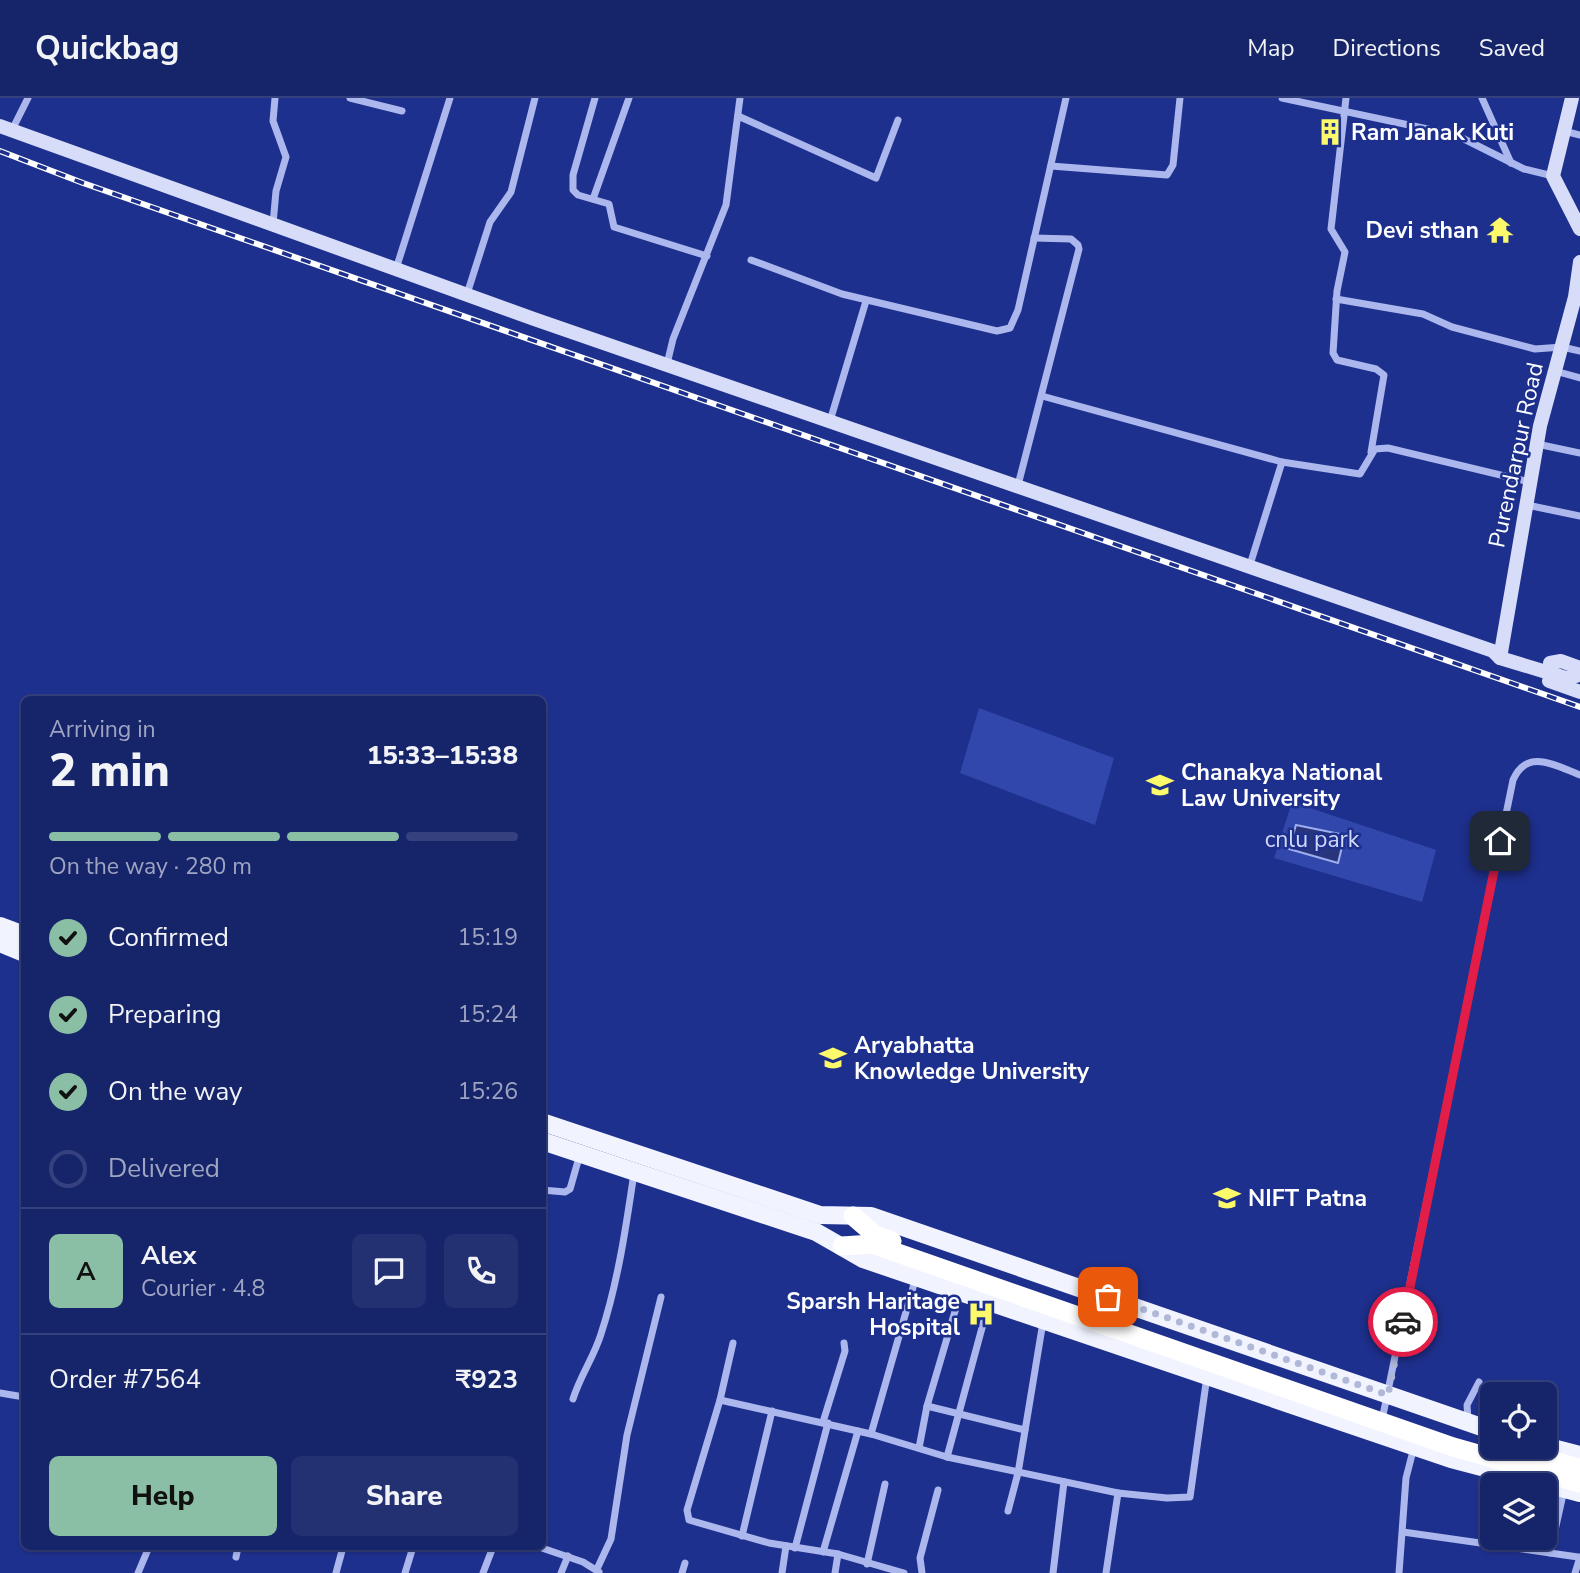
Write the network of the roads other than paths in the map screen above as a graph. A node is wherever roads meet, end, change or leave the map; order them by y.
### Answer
1 (28, 98) edge
2 (275, 98) edge
3 (350, 98) edge
4 (450, 98) edge
5 (536, 98) edge
6 (595, 98) edge
7 (629, 98) edge
8 (740, 98) edge
9 (1066, 98) edge
10 (1180, 98) edge
11 (1282, 98) edge
12 (1346, 98) edge
13 (1482, 98) edge
14 (1572, 98) edge
15 (402, 111) dead end
16 (1344, 111) junction
17 (738, 116) junction
18 (898, 120) dead end
19 (6, 128) edge
20 (1564, 131) junction
21 (1580, 135) edge
22 (1511, 163) junction
23 (1051, 166) junction
24 (1553, 176) junction
25 (593, 199) junction
26 (1579, 224) edge
27 (273, 225) junction
28 (1034, 238) junction
29 (707, 256) junction
30 (751, 260) dead end
31 (1580, 262) edge
32 (396, 269) junction
33 (467, 295) junction
34 (1577, 298) edge
35 (1336, 299) junction
36 (866, 301) junction
37 (1562, 347) junction
38 (1580, 351) edge
39 (667, 365) junction
40 (1555, 371) junction
41 (1580, 378) edge
42 (1042, 396) junction
43 (830, 421) junction
44 (1537, 444) junction
45 (1371, 453) junction
46 (1580, 453) edge
47 (1282, 462) junction
48 (1530, 482) junction
49 (1018, 485) junction
50 (1526, 505) junction
51 (1580, 516) edge
52 (1249, 568) junction
53 (1499, 652) junction
54 (1533, 667) junction
55 (1555, 667) junction
56 (1579, 670) edge
57 (1580, 692) edge
58 (1580, 775) edge
59 (0, 926) edge
60 (21, 934) edge
61 (0, 943) edge
62 (21, 952) edge
63 (546, 1124) edge
64 (546, 1142) edge
65 (580, 1154) junction
66 (636, 1163) junction
67 (546, 1190) edge
68 (853, 1216) junction
69 (818, 1223) junction
70 (873, 1240) junction
71 (842, 1246) junction
72 (916, 1276) junction
73 (961, 1291) junction
74 (661, 1297) dead end
75 (990, 1300) junction
76 (1044, 1318) junction
77 (733, 1343) dead end
78 (844, 1343) dead end
79 (1207, 1375) junction
80 (1479, 1382) dead end
81 (0, 1393) edge
82 (1388, 1395) junction
83 (21, 1396) edge
84 (573, 1399) dead end
85 (720, 1400) junction
86 (928, 1406) junction
87 (772, 1411) junction
88 (958, 1413) junction
89 (826, 1422) junction
90 (1469, 1424) junction
91 (1480, 1427) edge
92 (1025, 1430) junction
93 (858, 1431) junction
94 (871, 1434) junction
95 (1378, 1434) junction
96 (1480, 1442) edge
97 (1414, 1446) junction
98 (919, 1448) junction
99 (1557, 1449) edge
100 (1580, 1455) edge
101 (947, 1457) junction
102 (1545, 1459) edge
103 (1580, 1468) edge
104 (1018, 1473) junction
105 (1064, 1482) junction
106 (885, 1484) dead end
107 (1575, 1488) edge
108 (938, 1490) dead end
109 (1118, 1493) junction
110 (1009, 1511) dead end
111 (1403, 1532) junction
112 (743, 1536) junction
113 (786, 1546) junction
114 (795, 1548) junction
115 (546, 1549) edge
116 (148, 1550) edge
117 (237, 1550) edge
118 (342, 1550) edge
119 (412, 1550) edge
120 (492, 1550) edge
121 (823, 1552) junction
122 (1550, 1553) junction
123 (838, 1554) junction
124 (568, 1556) junction
125 (236, 1557) dead end
126 (1579, 1557) edge
127 (685, 1563) dead end
128 (867, 1564) junction
129 (598, 1571) edge
130 (885, 1571) edge
131 (138, 1573) edge
132 (337, 1573) edge
133 (405, 1573) edge
134 (483, 1573) edge
135 (561, 1573) edge
136 (682, 1573) edge
137 (782, 1573) edge
138 (835, 1573) edge
139 (904, 1573) edge
140 (922, 1573) edge
141 (1053, 1573) edge
142 (1106, 1573) edge
143 (1399, 1573) edge
144 (1575, 1573) edge

1 - 19 street
2 - 27 street
3 - 15 street
4 - 32 street
5 - 33 street
6 - 25 street
7 - 25 street
8 - 17 street
9 - 23 street
10 - 23 street
11 - 16 street
12 - 16 street
13 - 22 street
14 - 20 street
16 - 22 street
16 - 35 street
17 - 18 street
17 - 29 street
19 - 27 street
20 - 21 street
20 - 24 street
22 - 24 street
23 - 28 street
24 - 26 street
25 - 29 street
27 - 32 street
28 - 36 street
28 - 42 street
29 - 39 street
30 - 36 street
31 - 34 street, Purendarpur Road
32 - 33 street
33 - 39 street
34 - 37 street, Purendarpur Road
35 - 37 street
35 - 45 street
36 - 43 street
37 - 38 street
37 - 40 street, Purendarpur Road
39 - 43 street
40 - 41 street
40 - 44 street, Purendarpur Road
42 - 47 street
42 - 49 street
43 - 49 street
44 - 46 street
44 - 48 street, Purendarpur Road
45 - 47 street
45 - 48 street
47 - 52 street
48 - 50 street, Purendarpur Road
49 - 52 street
50 - 51 street
50 - 53 street, Purendarpur Road
52 - 53 street
53 - 54 street
53 - 55 street
54 - 55 street
54 - 57 street
55 - 56 street
58 - 82 street
59 - 60 main road
61 - 62 main road
63 - 66 main road
64 - 65 main road
65 - 66 main road
65 - 67 street
66 - 69 main road
66 - 84 street
68 - 69 main road
68 - 70 highway
68 - 82 main road
69 - 71 main road
70 - 71 highway
70 - 96 highway
70 - 107 highway
71 - 72 main road
72 - 73 main road
72 - 94 street
73 - 75 main road
73 - 86 street
74 - 129 street
75 - 76 main road
75 - 88 street
76 - 79 main road
76 - 92 street
77 - 85 street
78 - 89 street
79 - 95 main road
79 - 109 street
80 - 90 street
81 - 83 street
82 - 90 main road
82 - 95 street
85 - 87 street
85 - 112 street
86 - 88 street
86 - 98 street
87 - 89 street
87 - 112 street
88 - 92 street
88 - 101 street
89 - 93 street
89 - 114 street
90 - 91 main road
92 - 104 street
93 - 94 street
93 - 121 street
94 - 98 street
95 - 97 main road
97 - 107 main road
97 - 111 street
98 - 101 street
99 - 100 main road
101 - 104 street
102 - 103 highway
104 - 105 street
104 - 110 street
105 - 109 street
105 - 141 street
106 - 128 street
107 - 122 street
108 - 140 street
109 - 142 street
111 - 122 street
111 - 143 street
112 - 113 street
113 - 114 street
113 - 137 street
114 - 121 street
115 - 124 street
116 - 131 street
117 - 125 street
118 - 132 street
119 - 133 street
120 - 134 street
121 - 123 street
122 - 126 street
123 - 128 street
123 - 138 street
124 - 129 street
124 - 135 street
126 - 144 street
127 - 136 street
128 - 130 street
130 - 139 street

